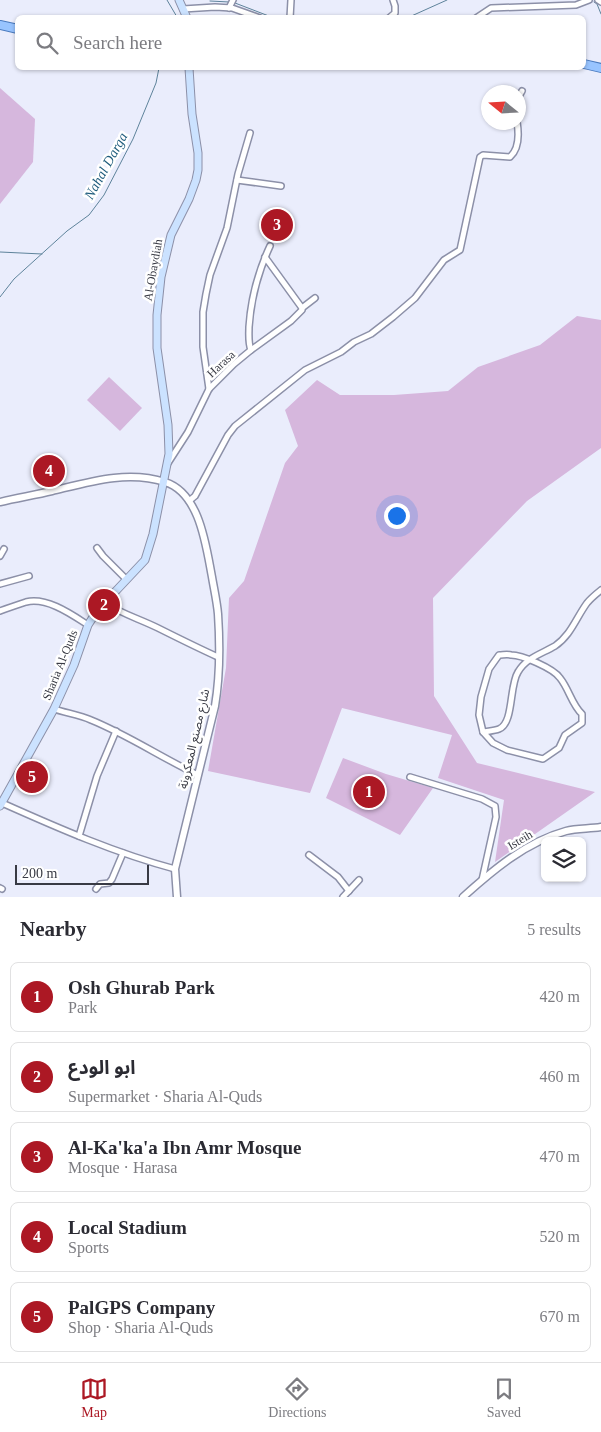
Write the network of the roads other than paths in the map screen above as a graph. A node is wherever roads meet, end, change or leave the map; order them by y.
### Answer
1 (179, 0) edge
2 (232, 0) edge
3 (291, 0) edge
4 (393, 0) edge
5 (589, 0) edge
6 (598, 0) edge
7 (601, 2) edge
8 (229, 8) junction
9 (183, 9) junction
10 (186, 15) edge
11 (251, 15) edge
12 (290, 15) edge
13 (393, 15) edge
14 (480, 15) edge
15 (0, 25) edge
16 (15, 29) edge
17 (586, 64) edge
18 (601, 68) edge
19 (189, 70) edge
20 (518, 130) edge
21 (250, 133) dead end
22 (238, 180) junction
23 (281, 186) dead end
24 (270, 246) dead end
25 (265, 257) junction
26 (315, 298) dead end
27 (302, 308) junction
28 (251, 350) junction
29 (209, 389) junction
30 (168, 463) junction
31 (164, 482) junction
32 (189, 501) junction
33 (0, 502) edge
34 (97, 548) dead end
35 (4, 550) dead end
36 (0, 556) edge
37 (29, 576) dead end
38 (126, 579) junction
39 (0, 584) edge
40 (601, 590) edge
41 (105, 603) junction
42 (0, 612) edge
43 (88, 625) junction
44 (218, 657) junction
45 (528, 660) junction
46 (54, 709) junction
47 (116, 731) junction
48 (484, 732) junction
49 (198, 775) junction
50 (410, 777) dead end
51 (1, 804) edge
52 (601, 827) edge
53 (79, 836) junction
54 (123, 853) junction
55 (309, 855) dead end
56 (175, 869) junction
57 (359, 880) dead end
58 (482, 880) junction
59 (96, 889) dead end
60 (349, 891) junction
61 (177, 897) edge
62 (343, 897) edge
63 (462, 897) edge

1 - 9 main road
2 - 8 street
3 - 12 street
4 - 13 street
5 - 14 street
6 - 7 street
8 - 9 street
8 - 11 street
9 - 10 main road
15 - 16 main road
17 - 18 main road
19 - 30 main road, Al-Obaydiah
20 - 32 street
21 - 22 street
22 - 23 street
22 - 29 street
24 - 25 street, Harasa
25 - 27 street
25 - 28 street, Harasa
26 - 27 street
27 - 28 street
28 - 29 street, Harasa
29 - 30 street, Harasa
30 - 31 main road, Al-Obaydiah
31 - 32 street, شارع مصنع المعكرونة
31 - 33 street
31 - 38 main road, Sharia Al-Quds
32 - 44 street, شارع مصنع المعكرونة
34 - 38 street
35 - 36 street
37 - 39 street
38 - 41 main road, Sharia Al-Quds
40 - 45 street
41 - 43 main road, Sharia Al-Quds
41 - 44 street
42 - 43 street
43 - 46 main road, Sharia Al-Quds
44 - 49 street, شارع مصنع المعكرونة
45 - 48 street
45 - 48 street
45 - 48 street
46 - 47 street
46 - 51 main road, Sharia Al-Quds
47 - 49 street
47 - 53 street
49 - 56 street, شارع مصنع المعكرونة
50 - 58 street
51 - 53 street
52 - 58 street, Isteih
53 - 54 street
54 - 56 street
54 - 59 street
55 - 60 street
56 - 61 street, شارع مصنع المعكرونة
57 - 60 street
58 - 63 street, Isteih
60 - 62 street

